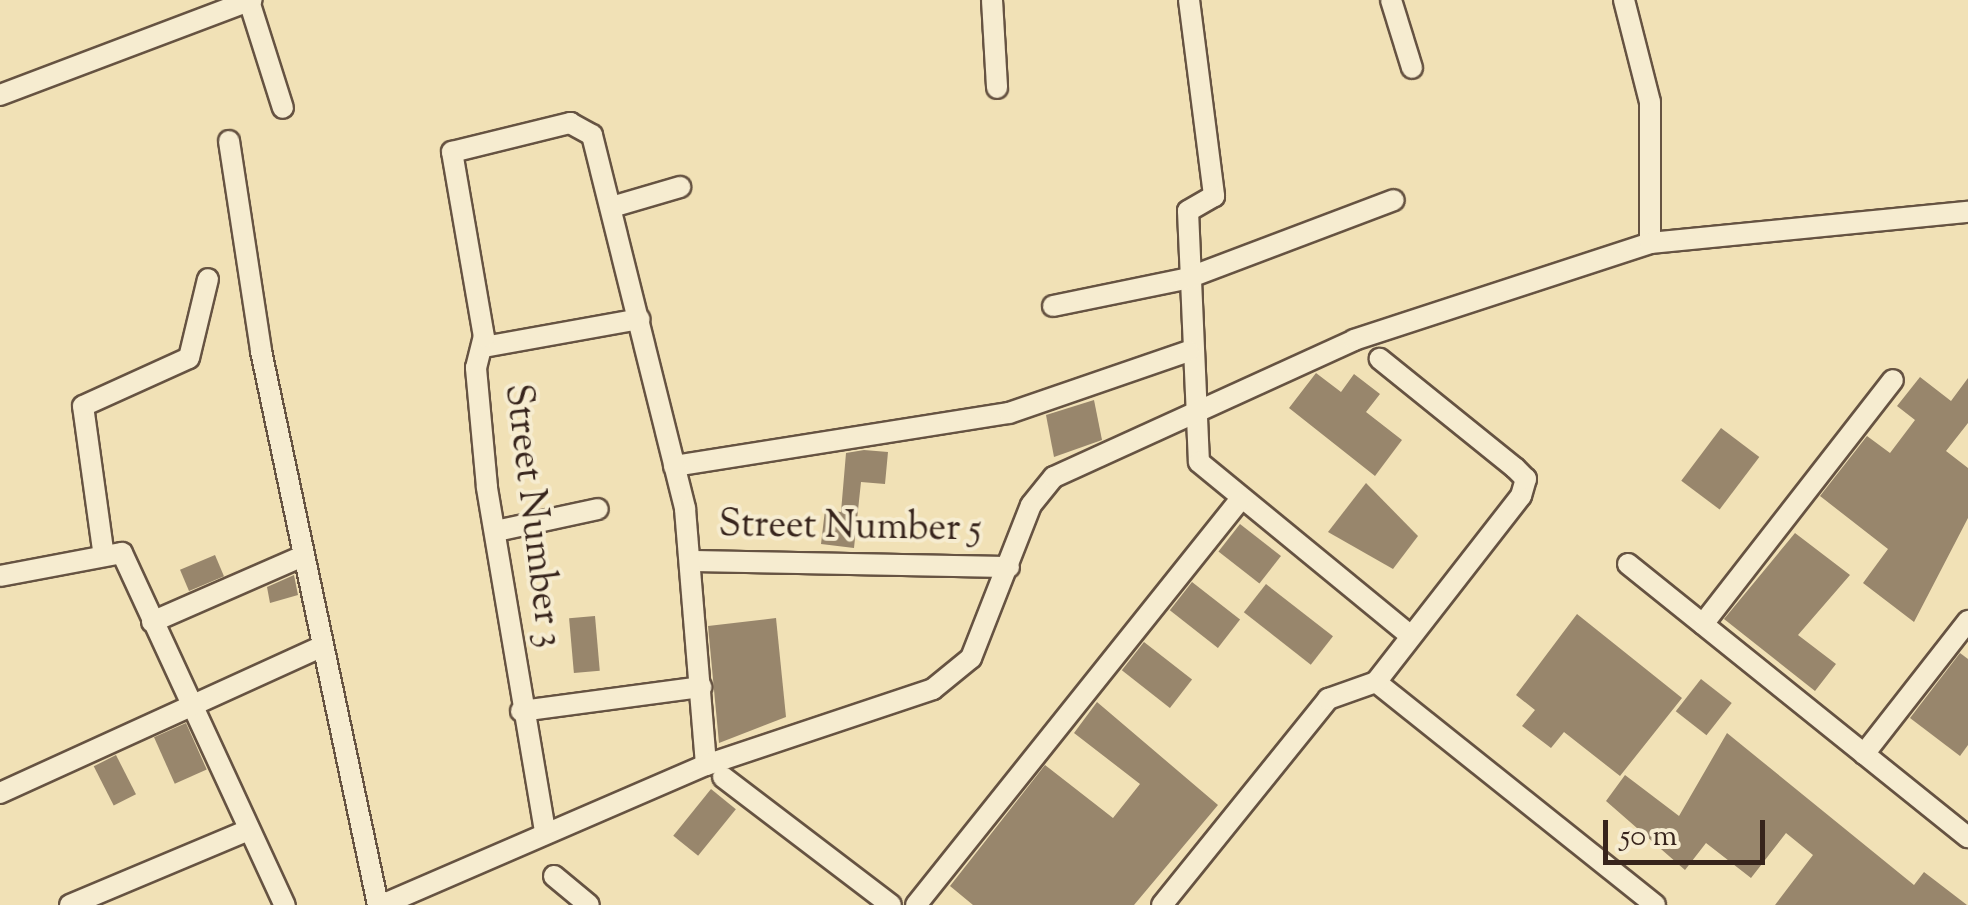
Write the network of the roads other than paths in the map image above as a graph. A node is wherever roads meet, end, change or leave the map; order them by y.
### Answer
1 (250, 0) edge
2 (992, 0) edge
3 (1189, 0) edge
4 (1391, 0) edge
5 (1624, 0) edge
6 (1412, 68) dead end
7 (998, 88) dead end
8 (0, 95) edge
9 (283, 108) dead end
10 (229, 141) dead end
11 (680, 187) dead end
12 (1394, 200) dead end
13 (615, 206) junction
14 (1968, 212) edge
15 (1650, 243) junction
16 (1185, 278) junction
17 (208, 279) dead end
18 (1053, 306) dead end
19 (639, 319) junction
20 (484, 347) junction
21 (1188, 351) junction
22 (1380, 359) dead end
23 (1893, 380) dead end
24 (1193, 416) junction
25 (674, 466) junction
26 (1239, 501) junction
27 (598, 509) dead end
28 (496, 530) junction
29 (103, 550) junction
30 (303, 556) junction
31 (691, 561) junction
32 (1628, 564) dead end
33 (1009, 567) junction
34 (0, 576) edge
35 (152, 622) junction
36 (1968, 622) edge
37 (1703, 624) junction
38 (1411, 636) junction
39 (320, 647) junction
40 (1376, 682) junction
41 (701, 687) junction
42 (189, 706) junction
43 (521, 711) junction
44 (1864, 754) junction
45 (714, 771) junction
46 (0, 793) edge
47 (248, 830) junction
48 (545, 831) junction
49 (1968, 837) edge
50 (554, 876) dead end
51 (70, 905) edge
52 (286, 905) edge
53 (380, 905) edge
54 (589, 905) edge
55 (891, 905) edge
56 (916, 905) edge
57 (1162, 905) edge
58 (1654, 905) edge

1 - 8 street
1 - 9 street
2 - 7 street
3 - 16 street
4 - 6 street
5 - 15 street
10 - 30 street
11 - 13 street
12 - 16 street
13 - 19 street
13 - 20 street, Street Number 3
14 - 15 street
15 - 24 street
16 - 18 street
16 - 21 street
17 - 29 street
19 - 20 street
19 - 25 street
20 - 28 street, Street Number 3
21 - 24 street
21 - 25 street
22 - 38 street
23 - 37 street
24 - 26 street
24 - 33 street
25 - 31 street
26 - 38 street
26 - 56 street
27 - 28 street
28 - 43 street, Street Number 3
29 - 34 street
29 - 35 street
30 - 35 street
30 - 39 street
31 - 33 street, Street Number 5
31 - 41 street
32 - 37 street
33 - 45 street
35 - 42 street
36 - 44 street
37 - 44 street
38 - 40 street
39 - 42 street
39 - 53 street
40 - 57 street
40 - 58 street
41 - 43 street
41 - 45 street
42 - 46 street
42 - 47 street
43 - 48 street, Street Number 3
44 - 49 street
45 - 48 street
45 - 55 street
47 - 51 street
47 - 52 street
48 - 53 street
50 - 54 street

